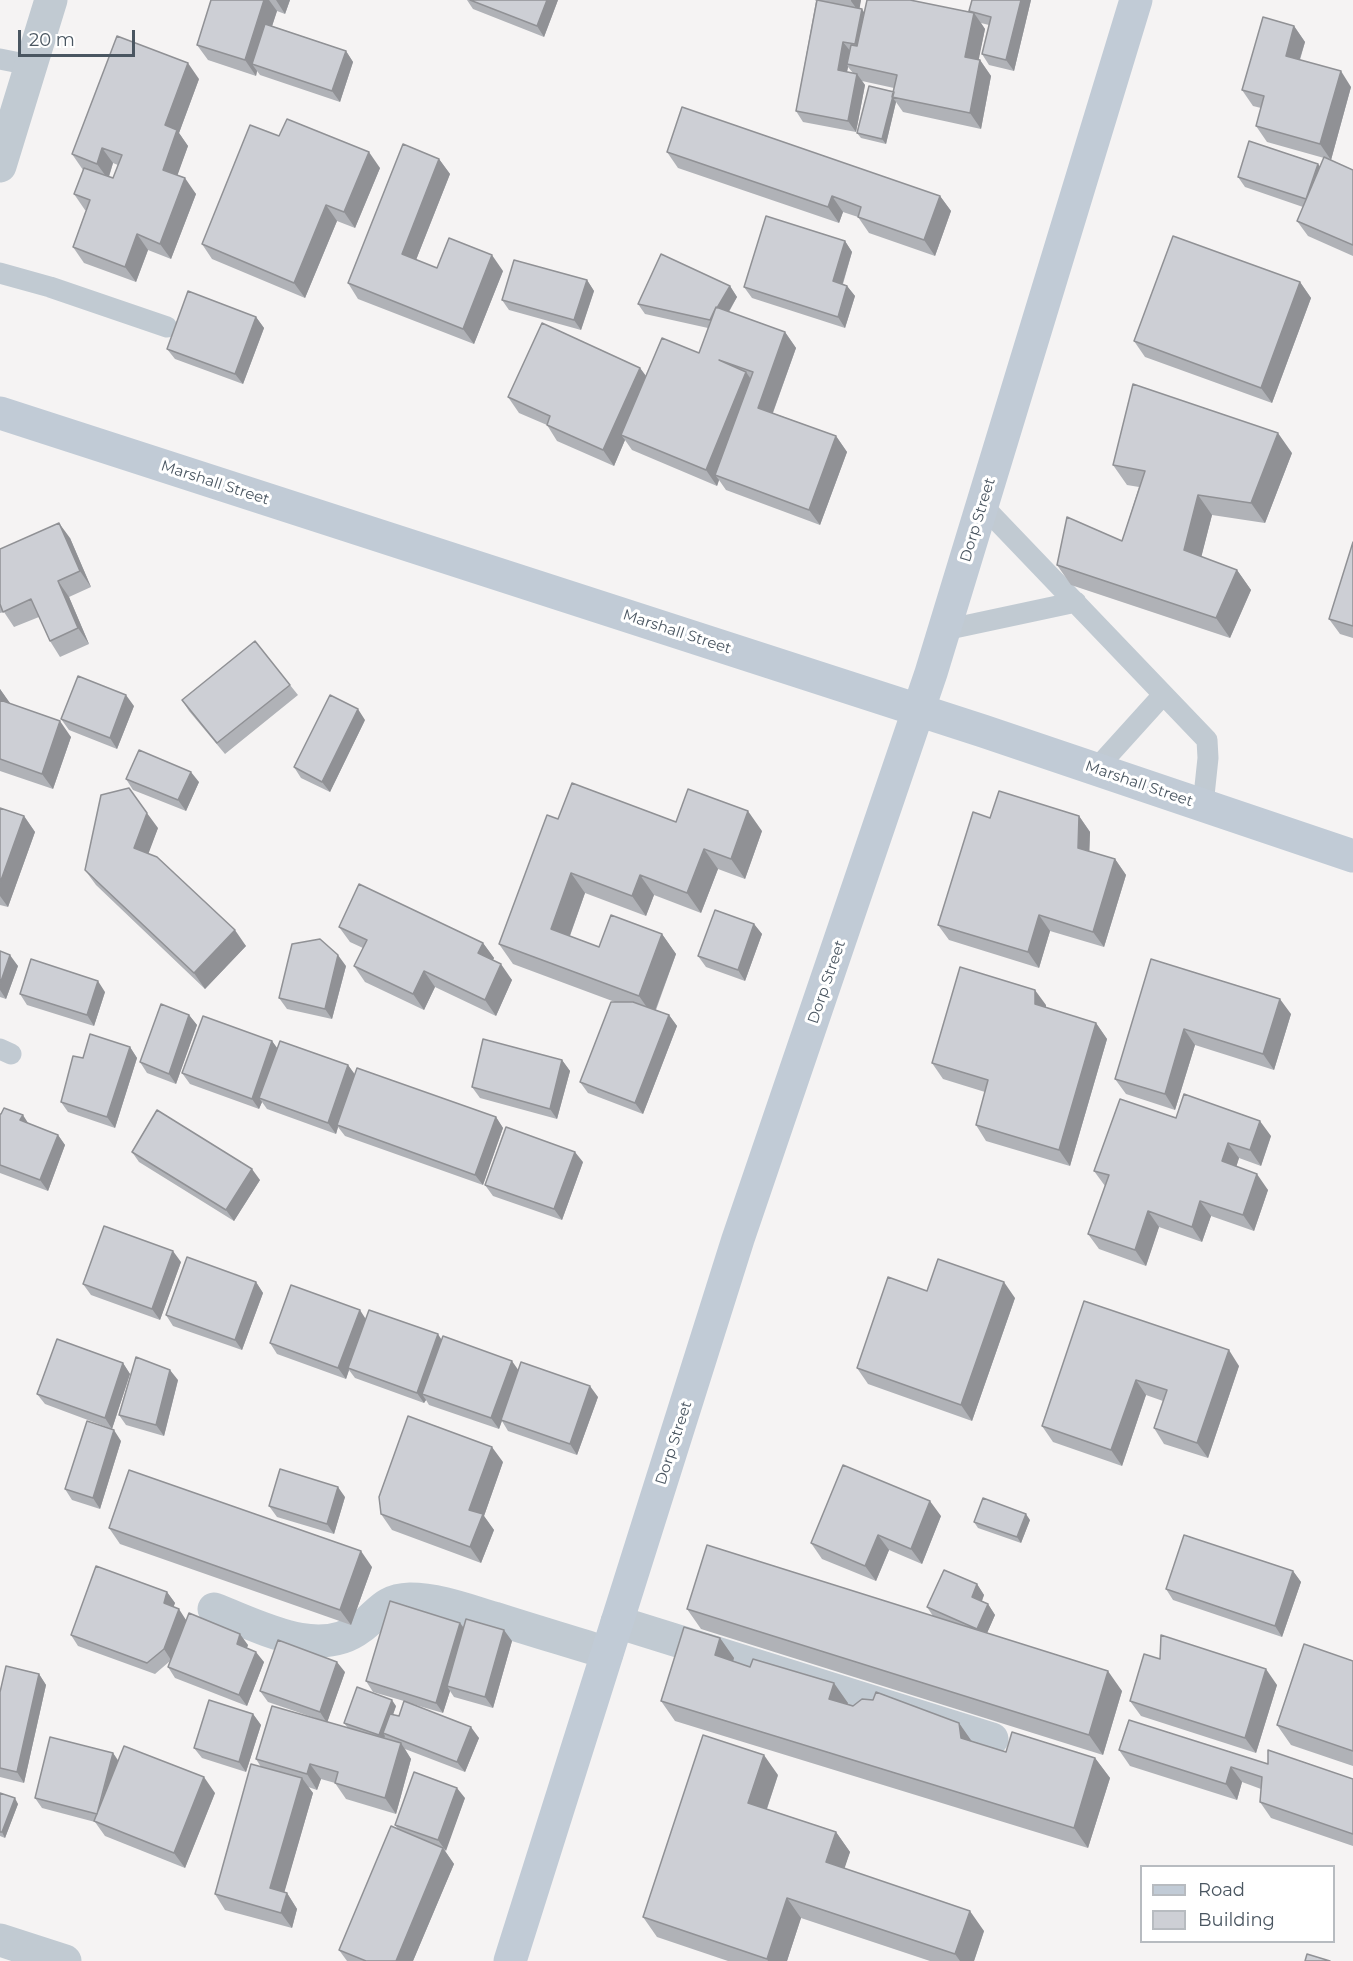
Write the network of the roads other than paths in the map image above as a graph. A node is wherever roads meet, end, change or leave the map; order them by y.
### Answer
1 (51, 0) edge
2 (1136, 0) edge
3 (15, 62) edge
4 (0, 166) edge
5 (0, 273) edge
6 (167, 327) dead end
7 (0, 413) edge
8 (982, 505) junction
9 (1076, 602) junction
10 (945, 630) junction
11 (1162, 696) junction
12 (919, 711) junction
13 (1096, 770) junction
14 (1203, 806) junction
15 (1353, 856) edge
16 (214, 1609) dead end
17 (617, 1622) junction
18 (607, 1653) junction
19 (992, 1738) edge
20 (0, 1940) edge
21 (65, 1961) edge
22 (510, 1961) edge

1 - 3 street
2 - 8 street, Dorp Street
3 - 4 street
5 - 6 lane
7 - 12 street, Marshall Street
8 - 9 lane
8 - 10 street, Dorp Street
9 - 10 lane
9 - 11 lane
10 - 12 street, Dorp Street
11 - 13 lane
11 - 14 lane
12 - 13 street, Marshall Street
12 - 17 street, Dorp Street
13 - 14 street, Marshall Street
14 - 15 street, Marshall Street
16 - 18 street
17 - 18 street, Dorp Street
17 - 19 street
18 - 22 street, Dorp Street
20 - 21 street

